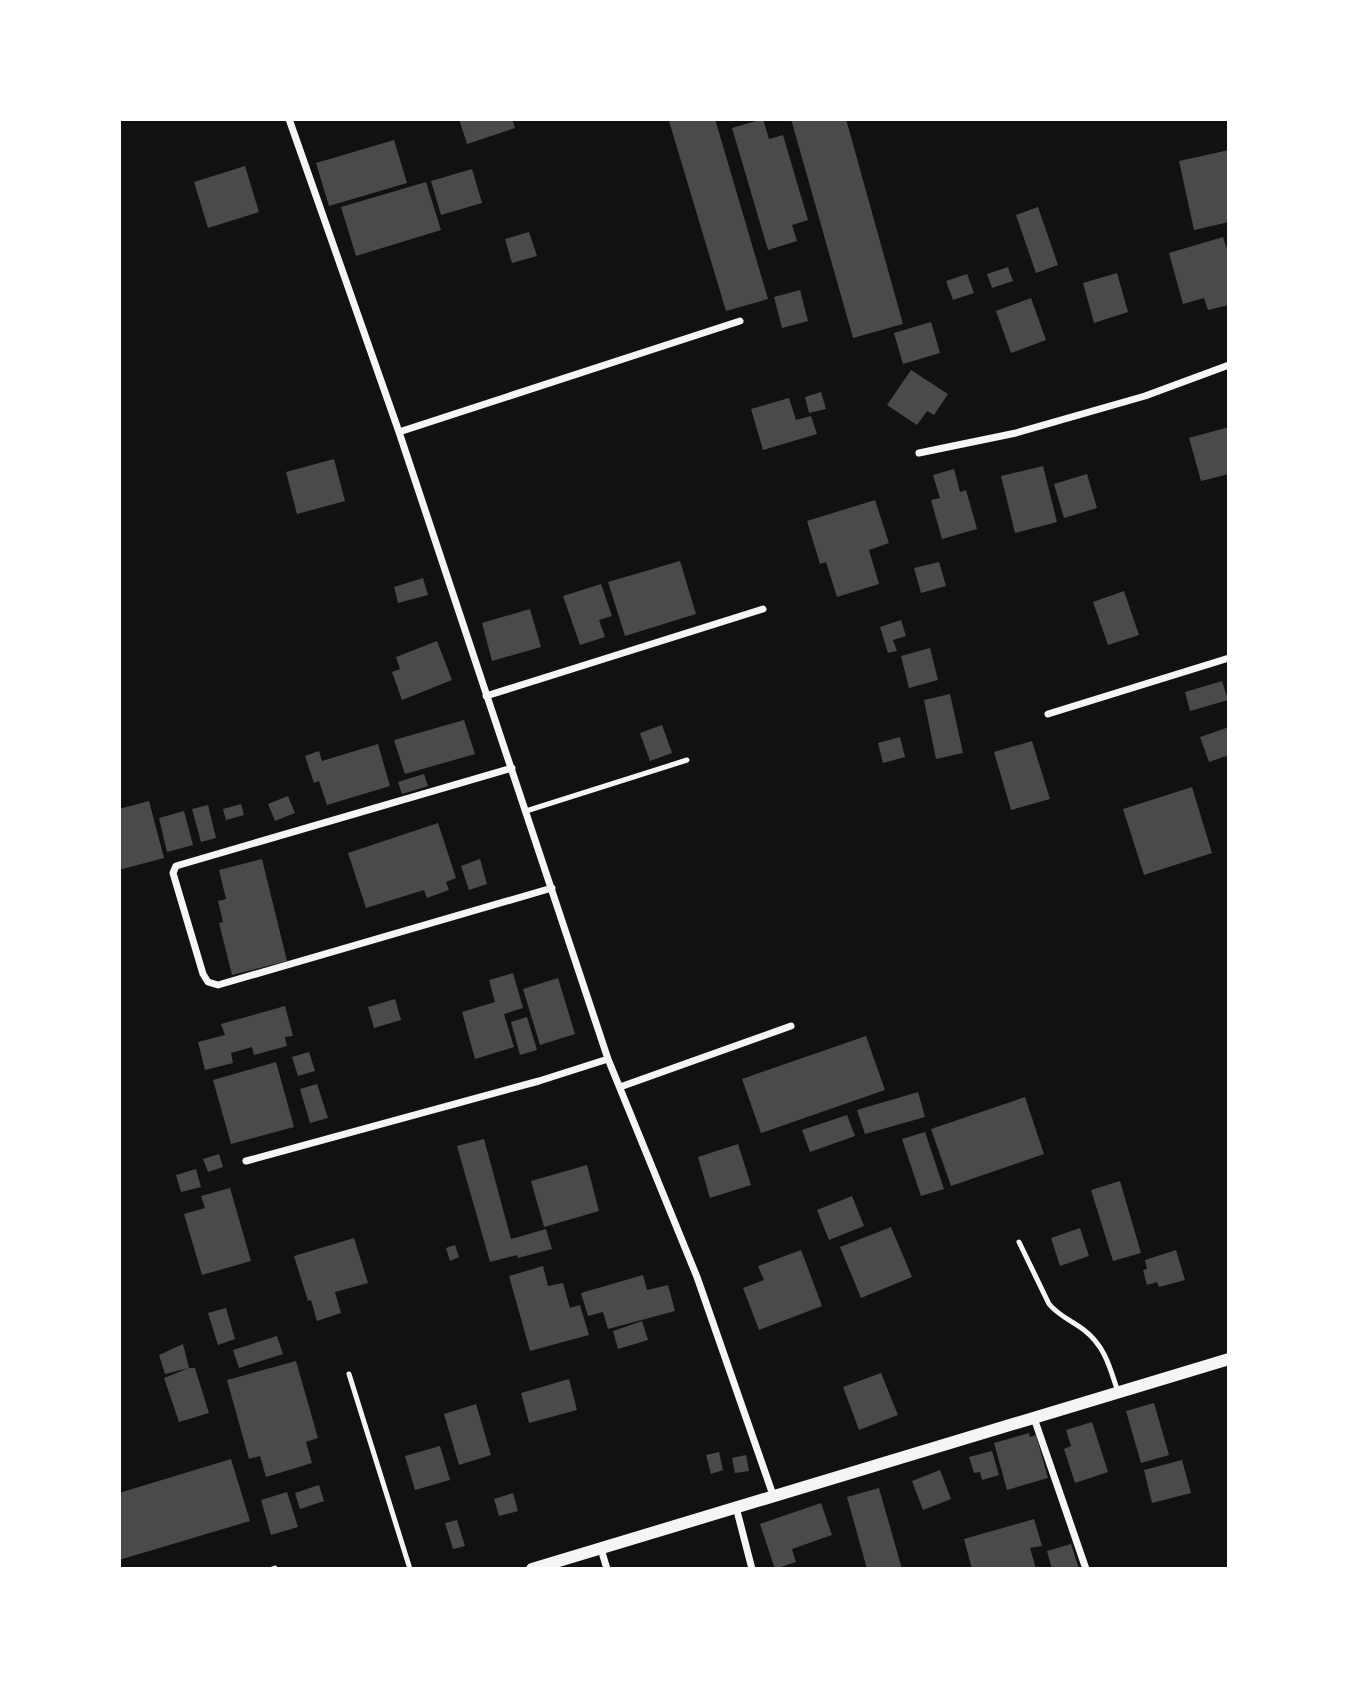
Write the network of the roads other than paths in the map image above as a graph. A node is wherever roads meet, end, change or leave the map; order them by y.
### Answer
1 (289, 119) edge
2 (740, 321) dead end
3 (1229, 365) edge
4 (399, 432) junction
5 (919, 453) dead end
6 (763, 609) dead end
7 (1229, 658) edge
8 (486, 696) junction
9 (1048, 714) dead end
10 (687, 760) dead end
11 (512, 768) junction
12 (526, 811) junction
13 (552, 888) junction
14 (791, 1026) dead end
15 (608, 1059) junction
16 (620, 1087) junction
17 (246, 1161) dead end
18 (1019, 1242) dead end
19 (1229, 1359) edge
20 (348, 1374) dead end
21 (1119, 1393) junction
22 (1034, 1418) junction
23 (773, 1495) junction
24 (736, 1506) junction
25 (601, 1549) junction
26 (410, 1569) edge
27 (532, 1569) edge
28 (607, 1569) edge
29 (752, 1569) edge
30 (1086, 1569) edge

1 - 4 street
2 - 4 street
3 - 5 street
4 - 8 street
6 - 8 street
7 - 9 street
8 - 11 street
10 - 12 lane
11 - 12 street
11 - 13 street
12 - 13 street
13 - 15 street
14 - 16 street
15 - 16 street
15 - 17 street
16 - 23 street
18 - 21 lane
19 - 21 street
20 - 26 lane
21 - 22 street
22 - 23 street
22 - 30 street
23 - 24 street
24 - 25 street
24 - 29 street
25 - 27 street
25 - 28 street

